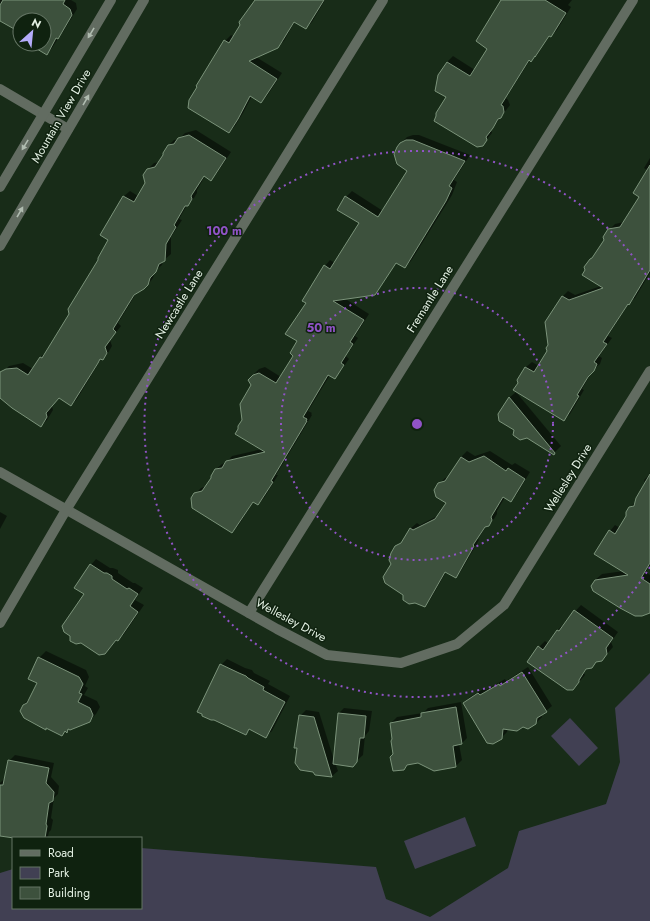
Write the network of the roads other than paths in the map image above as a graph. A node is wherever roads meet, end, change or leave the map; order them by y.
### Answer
1 (111, 0) edge
2 (144, 0) edge
3 (383, 0) edge
4 (633, 0) edge
5 (0, 89) edge
6 (43, 114) junction
7 (68, 129) junction
8 (0, 187) edge
9 (0, 246) edge
10 (650, 371) edge
11 (0, 472) edge
12 (66, 510) junction
13 (249, 613) junction
14 (0, 623) edge

1 -> 6 street, Mountain View Drive
7 -> 2 street, Mountain View Drive
3 - 12 street, Newcastle Lane
4 - 13 street, Fremantle Lane
5 - 6 street
6 - 7 street
6 -> 8 street, Mountain View Drive
9 -> 7 street, Mountain View Drive
10 - 13 street, Wellesley Drive
11 - 12 street, Wellesley Drive
12 - 13 street, Wellesley Drive
12 - 14 street, Newcastle Lane

